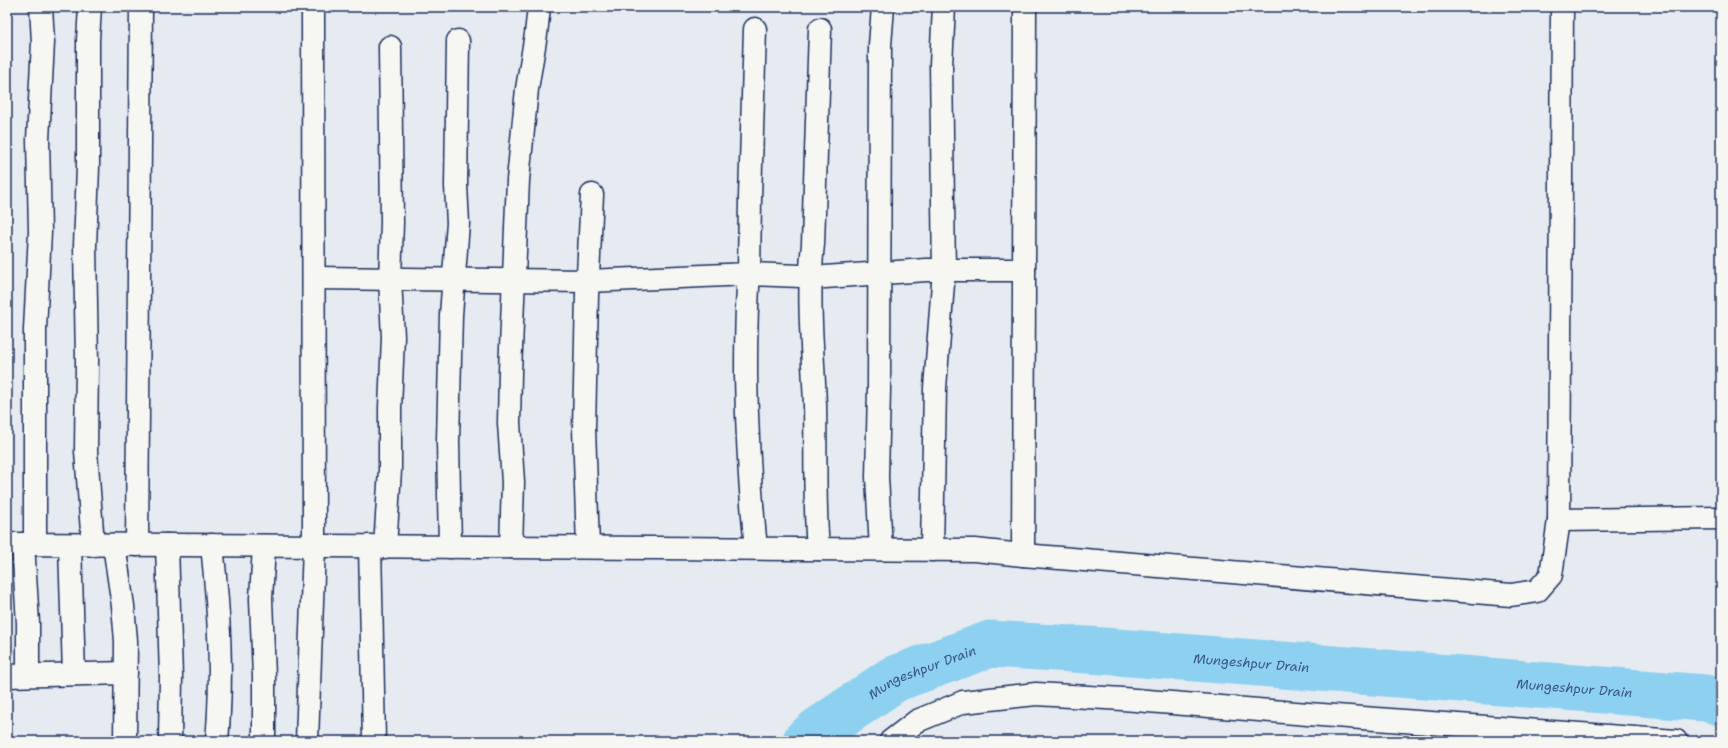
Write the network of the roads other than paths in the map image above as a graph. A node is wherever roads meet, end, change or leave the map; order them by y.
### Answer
1 (41, 7) edge
2 (90, 7) edge
3 (141, 7) edge
4 (313, 7) edge
5 (539, 7) edge
6 (883, 7) edge
7 (944, 7) edge
8 (1025, 7) edge
9 (1562, 7) edge
10 (755, 29) dead end
11 (820, 29) dead end
12 (458, 41) dead end
13 (390, 47) dead end
14 (592, 195) dead end
15 (944, 270) junction
16 (1024, 270) junction
17 (879, 273) junction
18 (749, 274) junction
19 (810, 276) junction
20 (314, 278) junction
21 (390, 279) junction
22 (454, 279) junction
23 (514, 281) junction
24 (588, 281) junction
25 (1721, 518) edge
26 (1559, 520) junction
27 (22, 544) edge
28 (70, 545) junction
29 (103, 545) junction
30 (137, 545) junction
31 (166, 545) junction
32 (212, 545) junction
33 (264, 546) junction
34 (314, 546) junction
35 (378, 546) junction
36 (450, 547) junction
37 (511, 547) junction
38 (588, 548) junction
39 (756, 548) junction
40 (818, 549) junction
41 (881, 549) junction
42 (932, 550) junction
43 (1023, 555) junction
44 (126, 673) junction
45 (28, 674) junction
46 (74, 674) junction
47 (7, 676) edge
48 (125, 741) edge
49 (170, 741) edge
50 (217, 741) edge
51 (264, 741) edge
52 (307, 741) edge
53 (374, 741) edge
54 (891, 741) edge
55 (1676, 741) edge

1 - 27 street
2 - 29 street
3 - 30 street
4 - 20 street
5 - 23 street
6 - 17 street
7 - 15 street
8 - 16 street
9 - 26 street
10 - 18 street
11 - 19 street
12 - 22 street
13 - 21 street
14 - 24 street
15 - 16 street
15 - 17 street
15 - 42 street
16 - 43 street
17 - 19 street
17 - 41 street
18 - 19 street
18 - 24 street
18 - 39 street
19 - 40 street
20 - 21 street
20 - 34 street
21 - 22 street
21 - 35 street
22 - 23 street
22 - 36 street
23 - 24 street
23 - 37 street
24 - 38 street
25 - 26 street
26 - 43 street
27 - 28 street
27 - 45 street
28 - 29 street
28 - 46 street
29 - 30 street
29 - 44 street
30 - 31 street
31 - 32 street
31 - 49 street
32 - 33 street
32 - 50 street
33 - 34 street
33 - 51 street
34 - 35 street
34 - 52 street
35 - 36 street
35 - 53 street
36 - 37 street
37 - 38 street
38 - 39 street
39 - 40 street
40 - 41 street
41 - 42 street
42 - 43 street
44 - 46 street
44 - 48 street
45 - 46 street
45 - 47 street
54 - 55 street

